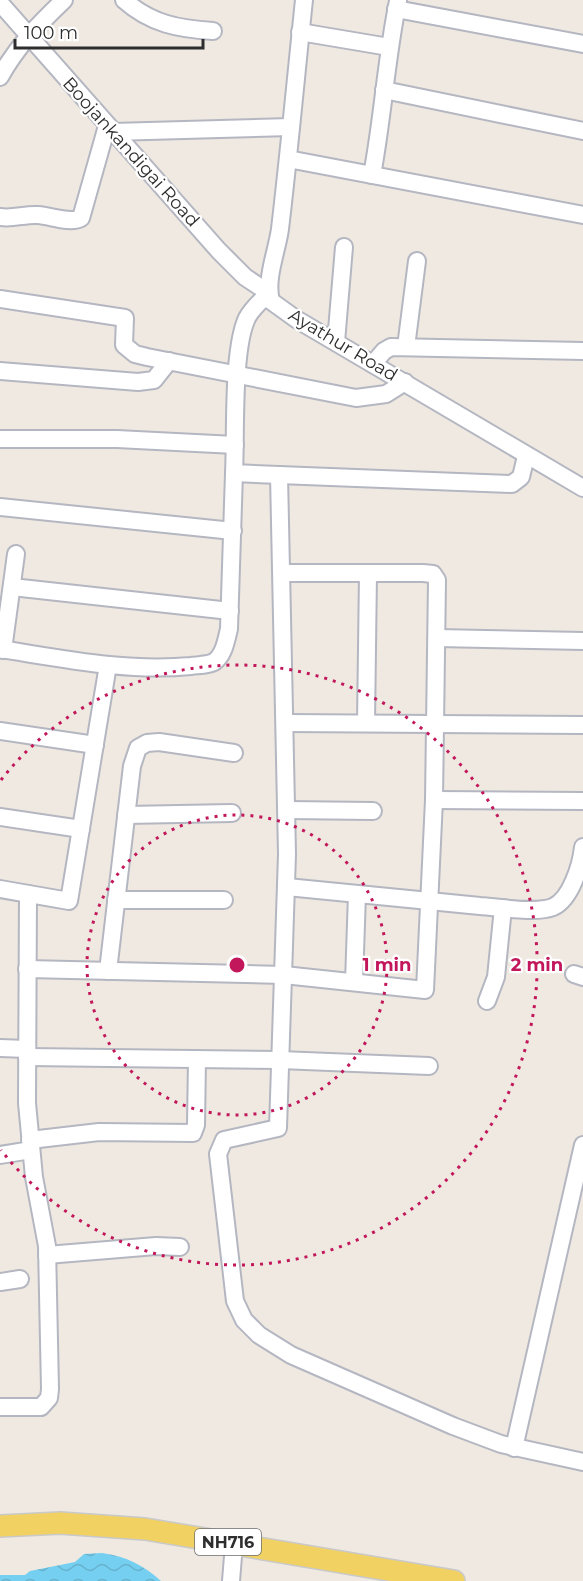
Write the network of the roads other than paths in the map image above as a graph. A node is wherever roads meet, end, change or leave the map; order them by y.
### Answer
1 (64, 0) edge
2 (124, 0) edge
3 (304, 0) edge
4 (0, 3) edge
5 (397, 5) edge
6 (213, 31) dead end
7 (300, 32) junction
8 (28, 35) junction
9 (583, 44) edge
10 (388, 46) junction
11 (0, 77) edge
12 (384, 90) junction
13 (291, 127) junction
14 (110, 129) junction
15 (583, 130) edge
16 (288, 159) junction
17 (372, 175) junction
18 (583, 215) edge
19 (0, 217) edge
20 (344, 247) dead end
21 (417, 261) dead end
22 (269, 293) junction
23 (0, 299) edge
24 (336, 342) junction
25 (406, 347) junction
26 (583, 351) edge
27 (169, 362) junction
28 (373, 364) junction
29 (0, 371) edge
30 (238, 375) junction
31 (405, 382) junction
32 (0, 439) edge
33 (235, 445) junction
34 (526, 456) junction
35 (234, 472) junction
36 (279, 475) junction
37 (583, 488) edge
38 (0, 507) edge
39 (233, 531) junction
40 (16, 554) dead end
41 (282, 573) junction
42 (368, 573) junction
43 (12, 587) junction
44 (230, 611) junction
45 (437, 638) junction
46 (583, 641) edge
47 (2, 649) edge
48 (108, 665) junction
49 (436, 722) junction
50 (285, 723) junction
51 (366, 723) junction
52 (583, 725) edge
53 (0, 731) edge
54 (95, 745) junction
55 (234, 753) dead end
56 (434, 800) junction
57 (583, 801) edge
58 (287, 810) junction
59 (373, 811) dead end
60 (232, 813) dead end
61 (126, 815) junction
62 (0, 817) edge
63 (81, 828) junction
64 (583, 847) edge
65 (287, 887) junction
66 (0, 890) edge
67 (576, 892) edge
68 (28, 894) junction
69 (357, 894) junction
70 (116, 900) junction
71 (224, 900) dead end
72 (429, 901) junction
73 (503, 908) junction
74 (27, 969) junction
75 (108, 971) junction
76 (284, 975) junction
77 (354, 982) junction
78 (487, 1001) dead end
79 (0, 1048) edge
80 (27, 1053) junction
81 (197, 1059) junction
82 (280, 1060) junction
83 (429, 1066) dead end
84 (31, 1145) junction
85 (583, 1145) edge
86 (0, 1155) edge
87 (180, 1247) dead end
88 (47, 1255) junction
89 (20, 1279) dead end
90 (0, 1282) edge
91 (0, 1407) edge
92 (514, 1448) junction
93 (583, 1462) edge
94 (0, 1526) edge
95 (234, 1544) junction
96 (231, 1581) edge
97 (454, 1581) edge

1 - 8 street
2 - 6 street
3 - 7 street
4 - 8 street, Boojankandigai Road
5 - 9 street
5 - 10 street
7 - 10 street
7 - 13 street
8 - 11 street
8 - 14 street, Boojankandigai Road
10 - 12 street
12 - 15 street
12 - 17 street
13 - 14 street
13 - 16 street
14 - 19 street
14 - 22 street, Boojankandigai Road
16 - 17 street
16 - 22 street
17 - 18 street
20 - 24 street
21 - 25 street
22 - 24 street, Ayathur Road
22 - 30 street
23 - 27 street
24 - 28 street, Ayathur Road
25 - 26 street
25 - 28 street
27 - 29 street
27 - 30 street
28 - 31 street, Ayathur Road
30 - 31 street
30 - 33 street
31 - 34 street, Ayathur Road
32 - 33 street
33 - 35 street
34 - 36 street
34 - 37 street, Ayathur Road
35 - 36 street
35 - 39 street
36 - 41 street
38 - 39 street
39 - 44 street
40 - 43 street
41 - 42 street
41 - 50 street
42 - 45 street
42 - 51 street
43 - 44 street
43 - 47 street
44 - 48 street
45 - 46 street
45 - 49 street
47 - 48 street
48 - 54 street
49 - 51 street
49 - 52 street
49 - 56 street
50 - 51 street
50 - 58 street
53 - 54 street
54 - 63 street
55 - 61 street
56 - 57 street
56 - 72 street
58 - 59 street
58 - 65 street
60 - 61 street
61 - 70 street
62 - 63 street
63 - 68 street
64 - 67 street
65 - 69 street
65 - 76 street
66 - 68 street
67 - 73 street
68 - 74 street
69 - 72 street
69 - 77 street
70 - 71 street
70 - 75 street
72 - 73 street
72 - 77 street
73 - 78 street
74 - 75 street
74 - 80 street
75 - 76 street
76 - 77 street
76 - 82 street
79 - 80 street
80 - 81 street
80 - 84 street
81 - 82 street
81 - 84 street
82 - 83 street
82 - 92 street
84 - 86 street
84 - 88 street
85 - 92 street
87 - 88 street
88 - 91 street
89 - 90 street
92 - 93 street
94 - 95 main road, NH716
95 - 96 street
95 - 97 main road, NH716

